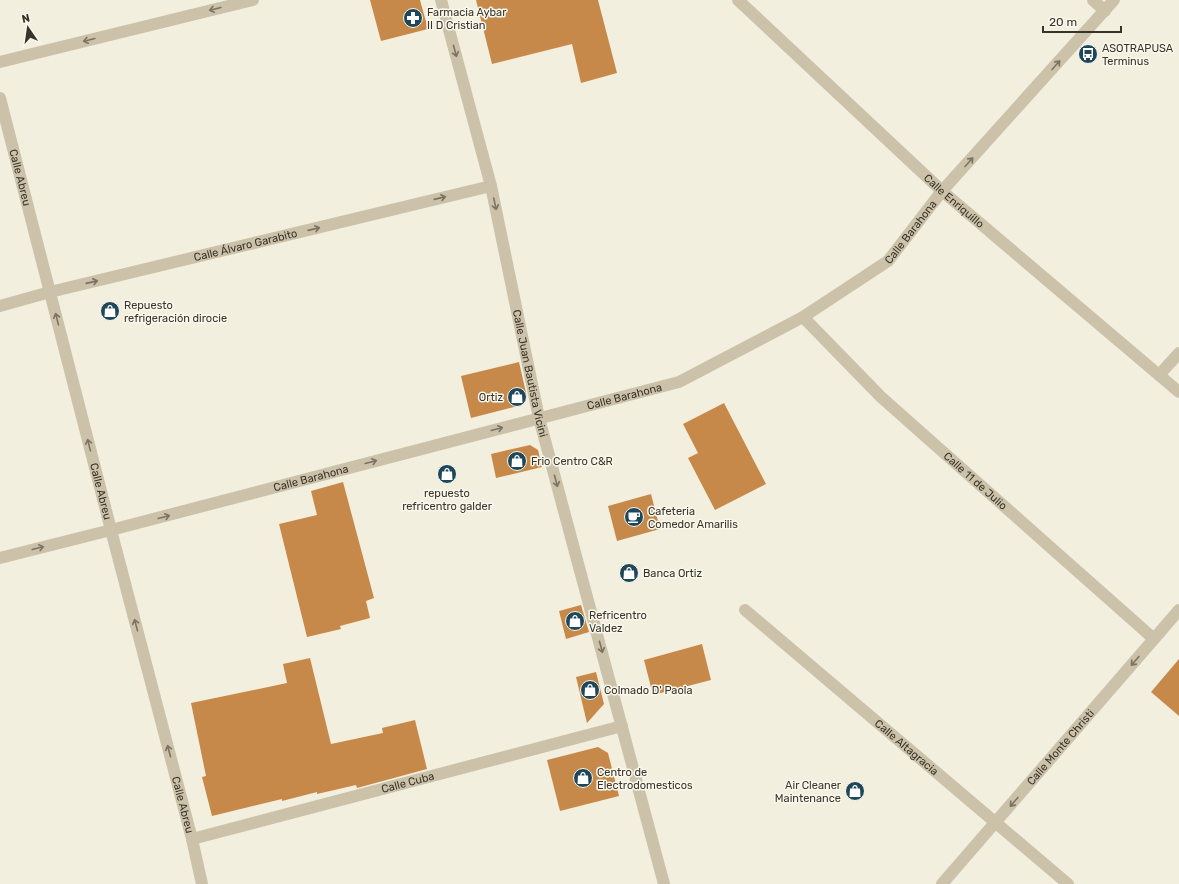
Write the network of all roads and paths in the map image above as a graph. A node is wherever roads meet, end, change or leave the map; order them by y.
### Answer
1 (253, 0) edge
2 (441, 0) edge
3 (738, 0) edge
4 (1093, 0) edge
5 (1114, 0) edge
6 (1105, 11) junction
7 (0, 62) edge
8 (0, 98) edge
9 (491, 186) junction
10 (942, 191) junction
11 (50, 292) junction
12 (0, 306) edge
13 (803, 317) junction
14 (1179, 353) edge
15 (1159, 375) junction
16 (1179, 392) edge
17 (540, 418) junction
18 (111, 530) junction
19 (0, 558) edge
20 (745, 610) dead end
21 (1179, 610) edge
22 (1154, 639) junction
23 (622, 726) junction
24 (996, 822) junction
25 (192, 839) junction
26 (202, 884) edge
27 (664, 884) edge
28 (942, 884) edge
29 (1068, 884) edge

1 -> 7 street
2 -> 9 street, Calle Juan Bautista Vicini
3 - 10 street, Calle Enriquillo
4 - 6 street
5 - 6 street, Calle Barahona
10 -> 6 street, Calle Barahona
8 - 11 street, Calle Abreu
11 -> 9 street, Calle Álvaro Garabito
9 -> 17 street, Calle Juan Bautista Vicini
10 - 13 street, Calle Barahona
10 - 15 street, Calle Enriquillo
11 - 12 street, Calle Álvaro Garabito
18 -> 11 street, Calle Abreu
13 - 17 street, Calle Barahona
13 - 22 street, Calle 11 de Julio
14 - 15 street
15 - 16 street, Calle Enriquillo
18 -> 17 street, Calle Barahona
17 -> 23 street, Calle Juan Bautista Vicini
19 -> 18 street, Calle Barahona
25 -> 18 street, Calle Abreu
20 - 24 street, Calle Altagracia
21 - 22 street, Calle Monte Christi
22 -> 24 street, Calle Monte Christi
23 - 25 street, Calle Cuba
23 - 27 street, Calle Juan Bautista Vicini
24 - 28 street, Calle Monte Christi
24 - 29 street, Calle Altagracia
25 - 26 street, Calle Abreu

